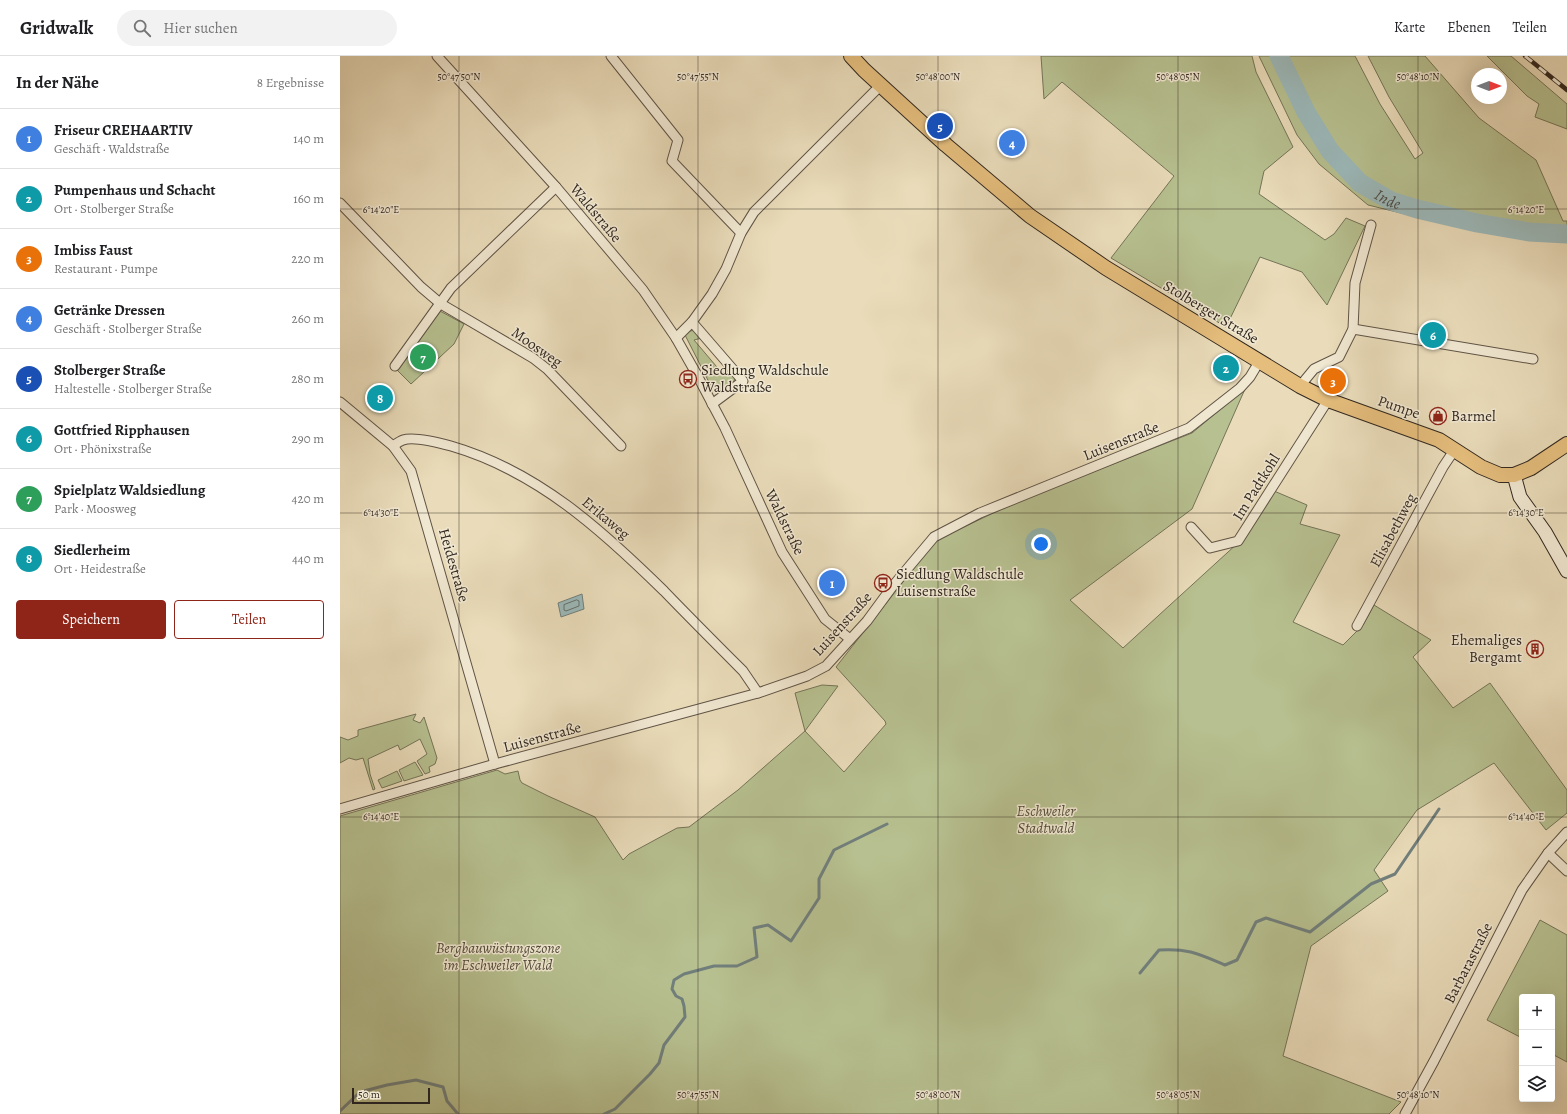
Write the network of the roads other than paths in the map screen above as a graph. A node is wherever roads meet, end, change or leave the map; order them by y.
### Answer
1 (437, 56) edge
2 (611, 56) edge
3 (851, 56) edge
4 (881, 85) junction
5 (556, 187) junction
6 (340, 203) edge
7 (1371, 225) dead end
8 (741, 233) junction
9 (441, 304) junction
10 (692, 322) junction
11 (1353, 329) junction
12 (676, 338) junction
13 (1533, 359) dead end
14 (1259, 362) junction
15 (395, 366) dead end
16 (1300, 386) junction
17 (1328, 400) junction
18 (340, 403) edge
19 (712, 404) junction
20 (1567, 444) edge
21 (393, 446) junction
22 (621, 446) dead end
23 (1455, 449) junction
24 (1514, 475) junction
25 (1191, 527) dead end
26 (1567, 571) edge
27 (1357, 626) dead end
28 (850, 639) junction
29 (758, 692) junction
30 (495, 764) junction
31 (340, 808) edge
32 (1567, 832) edge
33 (1548, 853) junction
34 (1567, 871) edge
35 (1405, 1114) edge

1 - 5 street, Waldstraße
2 - 8 street
3 - 4 main road, Stolberger Straße
4 - 8 street
4 - 14 main road, Stolberger Straße
5 - 9 street
5 - 12 street, Waldstraße
6 - 9 street, Moosweg
7 - 11 street
8 - 10 street
9 - 15 street
9 - 22 street, Moosweg
10 - 12 street
10 - 19 street
11 - 13 street
11 - 16 street
12 - 19 street, Waldstraße
14 - 16 main road, Pumpe
14 - 28 street, Luisenstraße
16 - 17 main road, Pumpe
17 - 23 main road, Pumpe
17 - 25 street, Im Padtkohl
18 - 21 street, Heidestraße
19 - 28 street, Waldstraße
20 - 24 main road
21 - 29 street, Erikaweg
21 - 30 street, Heidestraße
23 - 24 main road, Pumpe
23 - 27 street, Elisabethweg
24 - 26 main road
28 - 29 street, Luisenstraße
29 - 30 street, Luisenstraße
30 - 31 street, Luisenstraße
32 - 33 street, Barbarastraße
33 - 34 street
33 - 35 street, Barbarastraße

